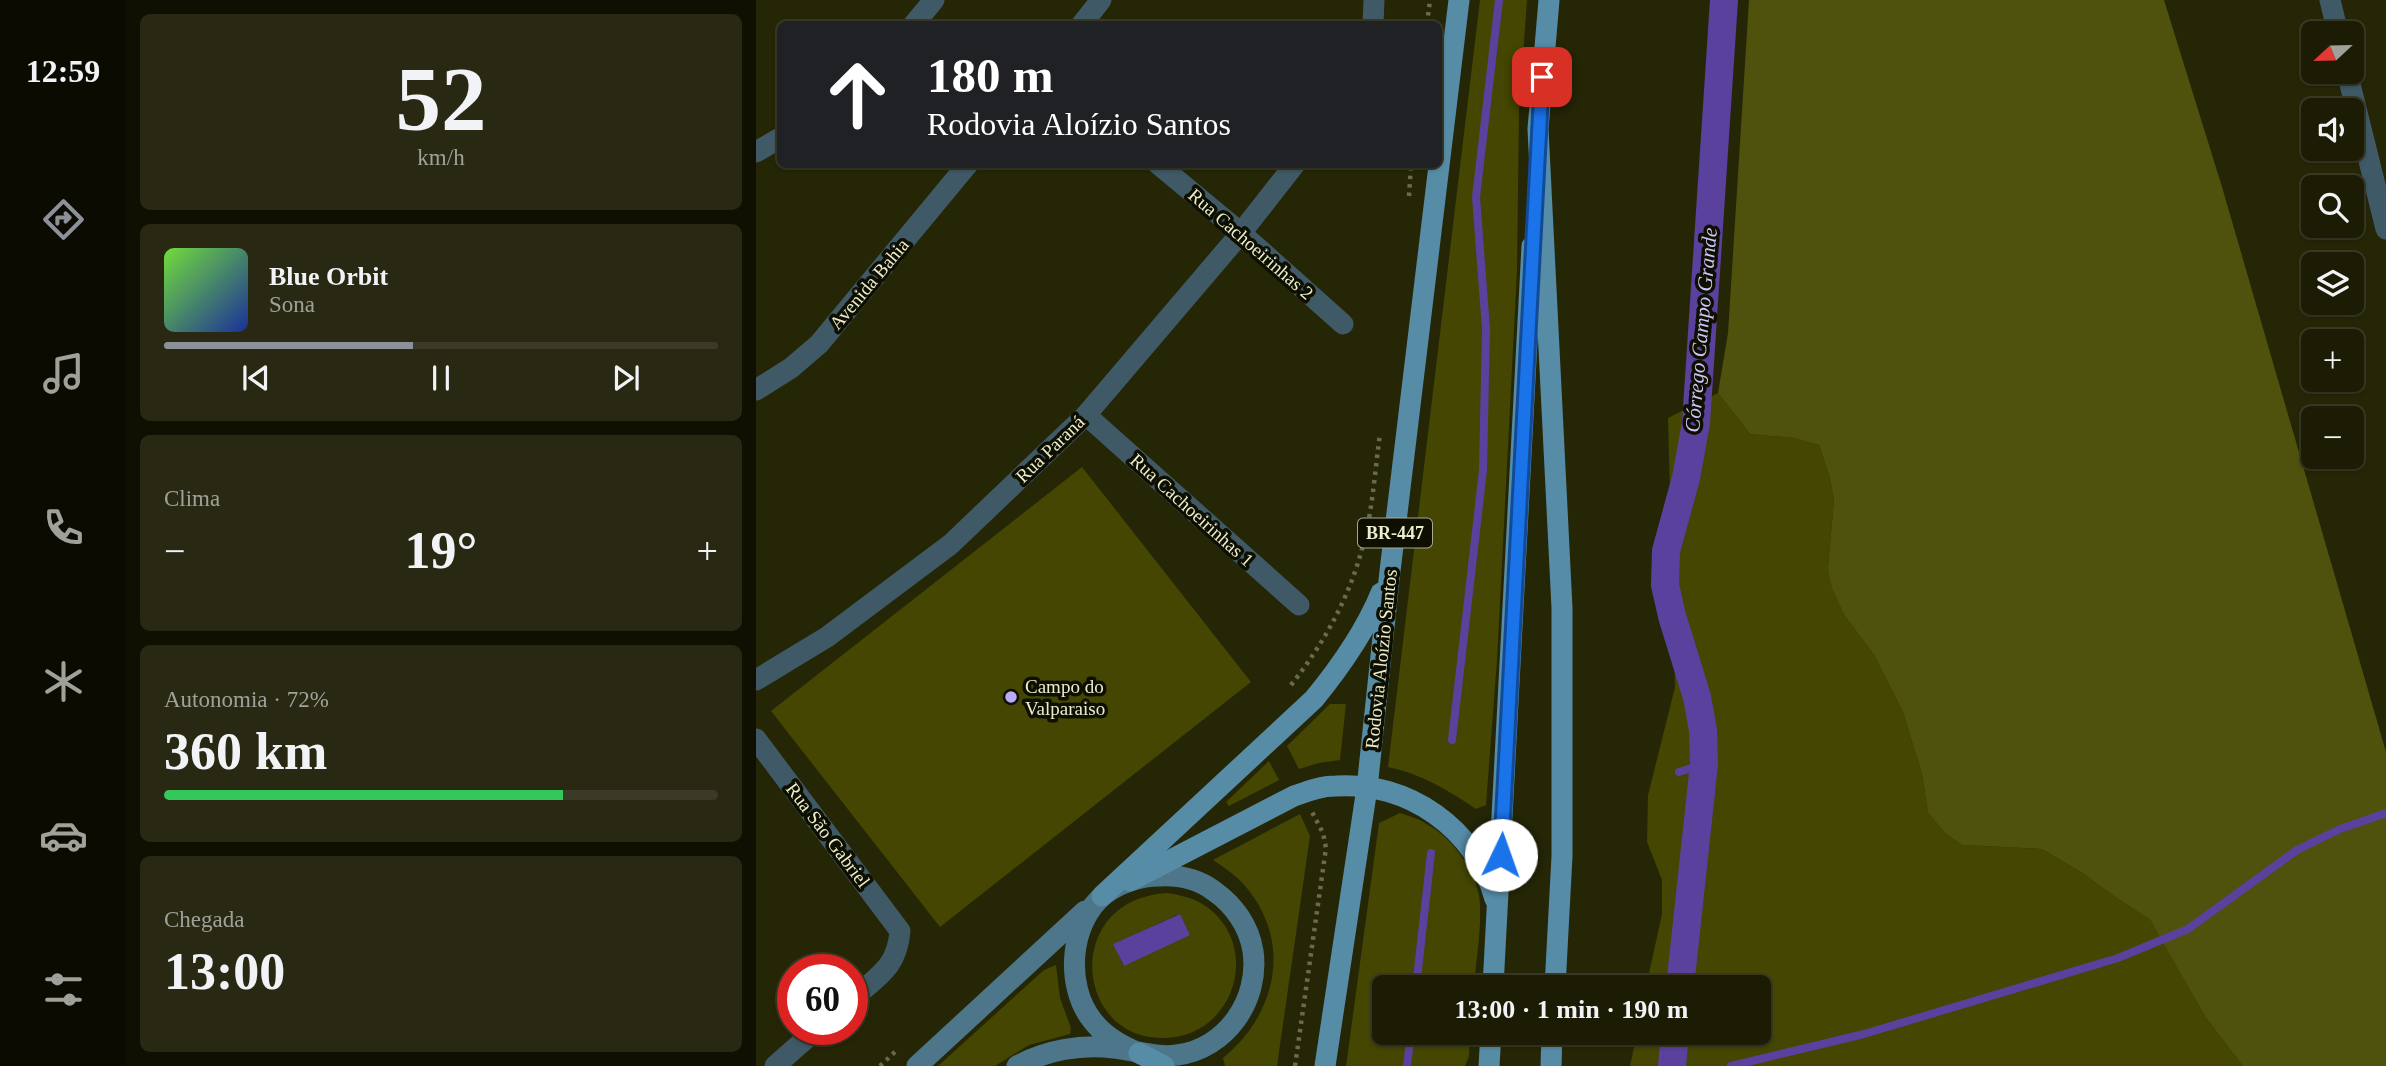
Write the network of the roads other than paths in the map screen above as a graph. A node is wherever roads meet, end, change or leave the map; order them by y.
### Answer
1 (934, 0) edge
2 (1101, 0) edge
3 (1374, 0) edge
4 (1459, 0) edge
5 (1549, 0) edge
6 (2330, 0) edge
7 (916, 21) edge
8 (1084, 21) edge
9 (1373, 21) edge
10 (2335, 21) edge
11 (2350, 84) edge
12 (1538, 129) junction
13 (777, 140) edge
14 (1442, 141) edge
15 (756, 152) edge
16 (965, 168) edge
17 (1163, 168) edge
18 (1292, 168) edge
19 (1439, 168) edge
20 (2386, 229) edge
21 (1241, 233) junction
22 (1343, 324) dead end
23 (756, 390) edge
24 (1086, 415) junction
25 (1390, 572) junction
26 (1299, 605) dead end
27 (756, 680) edge
28 (756, 739) edge
29 (1367, 788) junction
30 (1130, 881) junction
31 (1102, 896) junction
32 (1498, 911) junction
33 (1494, 975) edge
34 (1556, 975) edge
35 (868, 985) edge
36 (799, 1045) edge
37 (1490, 1045) edge
38 (1552, 1045) edge
39 (1139, 1053) junction
40 (775, 1066) edge
41 (917, 1066) edge
42 (1017, 1066) edge
43 (1156, 1066) edge
44 (1164, 1066) edge
45 (1325, 1066) edge
46 (1489, 1066) edge
47 (1551, 1066) edge

1 - 7 street
2 - 8 street
3 - 9 street
4 - 14 main road, Rodovia Aloízio Santos / BR-447
5 - 12 main road
6 - 10 street
11 - 20 street
12 - 32 main road
12 - 34 main road
13 - 15 street
16 - 23 street, Avenida Bahia
17 - 21 street, Rua Cachoeirinhas 2
18 - 21 street, Rua Paraná
19 - 25 main road, Rodovia Aloízio Santos / BR-447
21 - 22 street, Rua Cachoeirinhas 2
21 - 24 street, Rua Paraná
24 - 26 street, Rua Cachoeirinhas 1
24 - 27 street, Rua Paraná
25 - 29 main road, Rodovia Aloízio Santos / BR-447
25 - 31 main road
28 - 35 street, Rua São Gabriel
29 - 30 main road
29 - 32 main road
29 - 45 main road, Rodovia Aloízio Santos / BR-447
30 - 31 main road
30 - 39 main road
31 - 39 main road
31 - 41 main road
32 - 33 main road
36 - 40 street
37 - 46 main road
38 - 47 main road
39 - 42 main road
39 - 43 main road
39 - 44 main road

